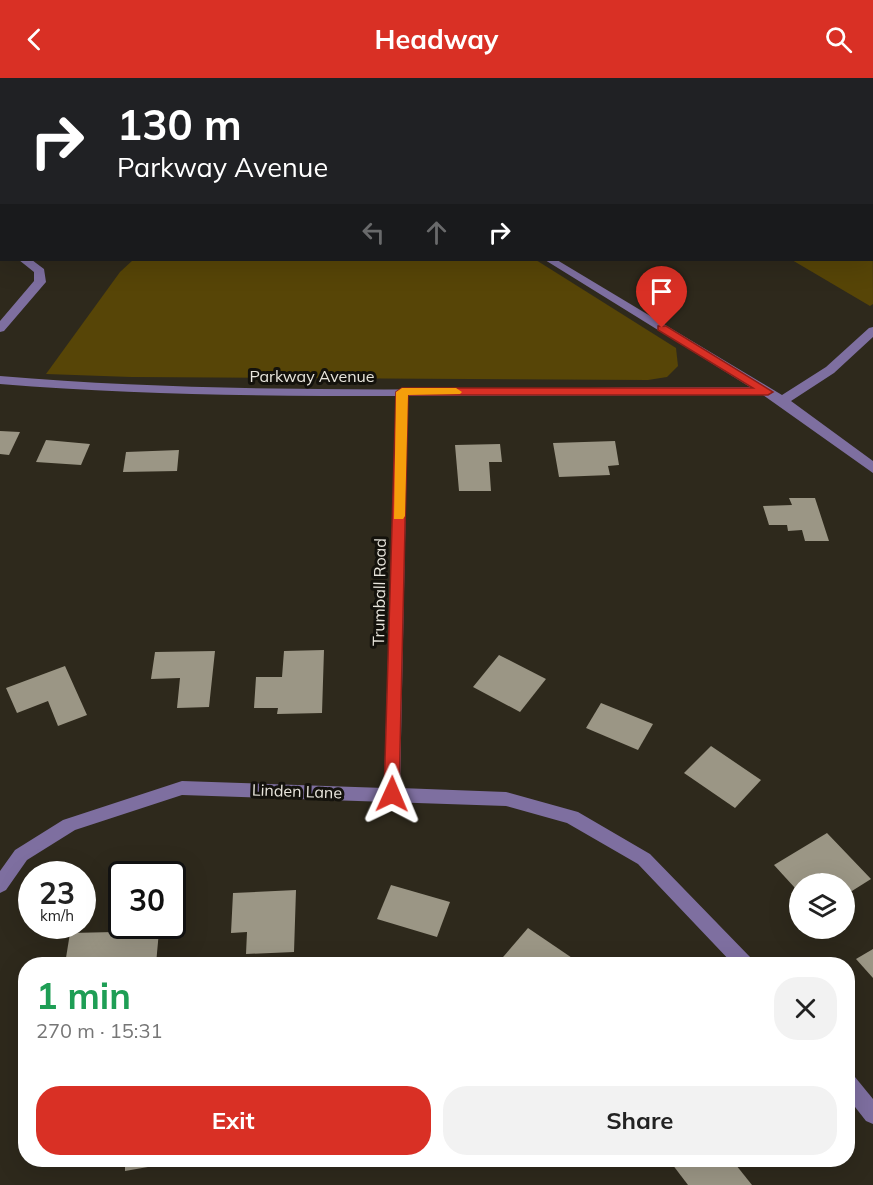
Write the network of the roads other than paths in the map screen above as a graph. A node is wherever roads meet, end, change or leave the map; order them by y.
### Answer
1 (26, 261) edge
2 (552, 261) edge
3 (0, 328) edge
4 (873, 331) edge
5 (0, 380) edge
6 (402, 392) junction
7 (768, 392) junction
8 (782, 401) junction
9 (873, 468) edge
10 (392, 794) junction
11 (0, 885) edge
12 (738, 957) edge
13 (855, 1092) edge
14 (873, 1114) edge

1 - 3 street
2 - 7 street
4 - 8 street
5 - 6 street, Parkway Avenue
6 - 7 street, Parkway Avenue
6 - 10 street, Trumball Road
7 - 8 street
8 - 9 street
10 - 11 street, Linden Lane
10 - 12 street, Linden Lane
13 - 14 street

